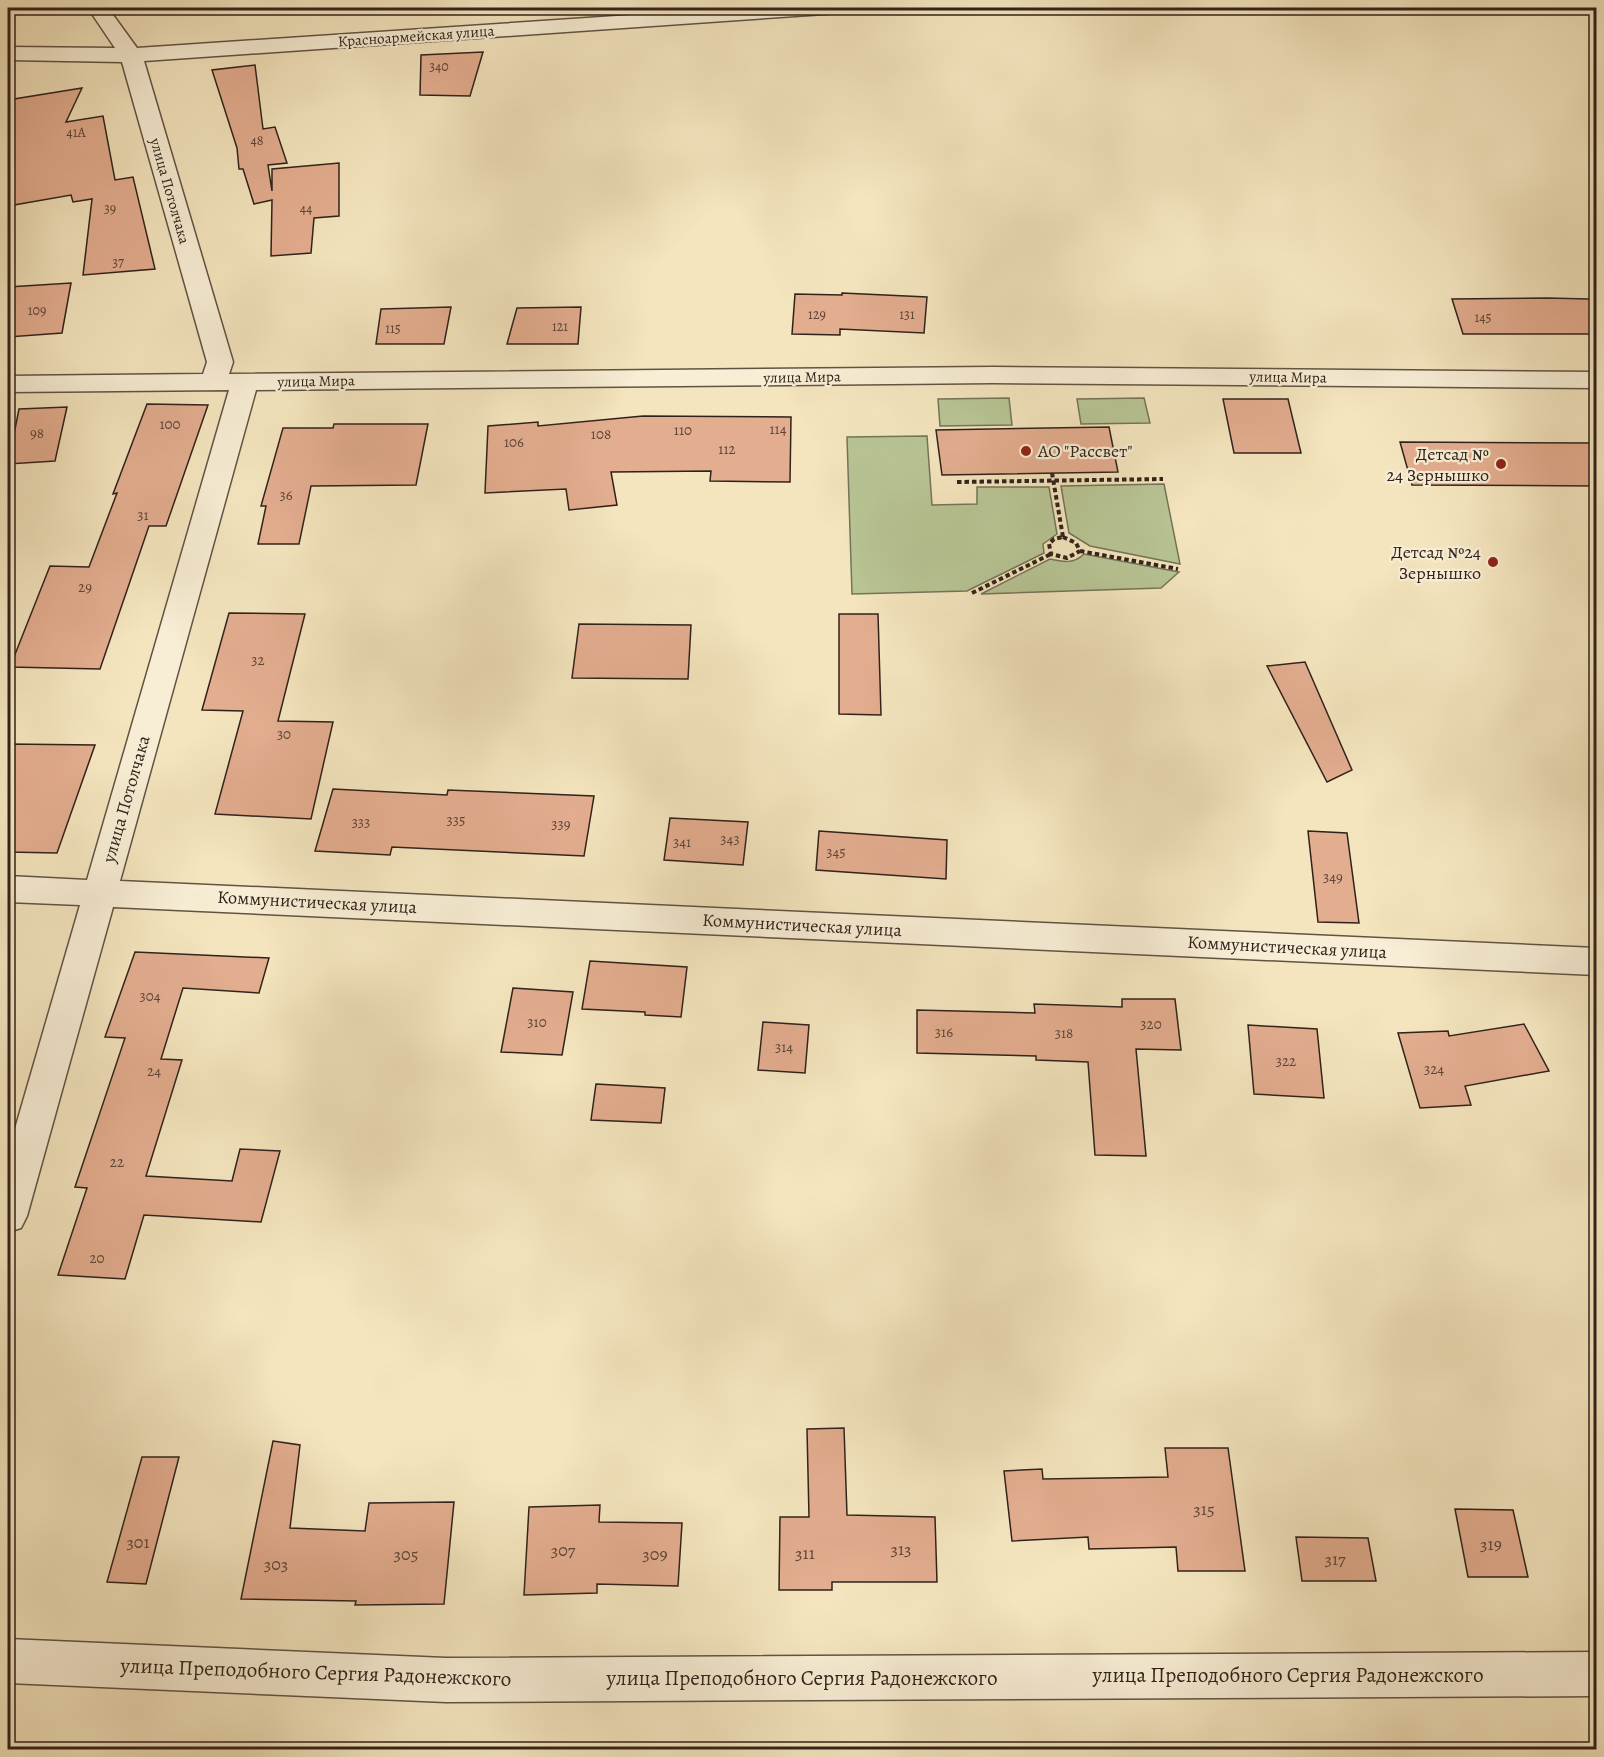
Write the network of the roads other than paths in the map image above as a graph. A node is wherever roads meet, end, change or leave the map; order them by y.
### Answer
1 (98, 8) edge
2 (825, 8) edge
3 (8, 54) edge
4 (130, 55) junction
5 (1596, 380) edge
6 (213, 382) junction
7 (245, 382) junction
8 (8, 384) edge
9 (8, 889) edge
10 (99, 891) junction
11 (1596, 962) edge
12 (8, 1216) edge
13 (8, 1661) edge
14 (1596, 1674) edge

1 - 4 street, улица Потолчака
2 - 4 street, Красноармейская улица
3 - 4 street, Красноармейская улица
4 - 6 street, улица Потолчака
5 - 7 street, улица Мира
6 - 7 street, улица Мира
6 - 8 street, улица Мира
7 - 10 street, улица Потолчака
9 - 10 street, Коммунистическая улица
10 - 11 street, Коммунистическая улица
10 - 12 street, улица Потолчака
13 - 14 street, улица Преподобного Сергия Радонежского

